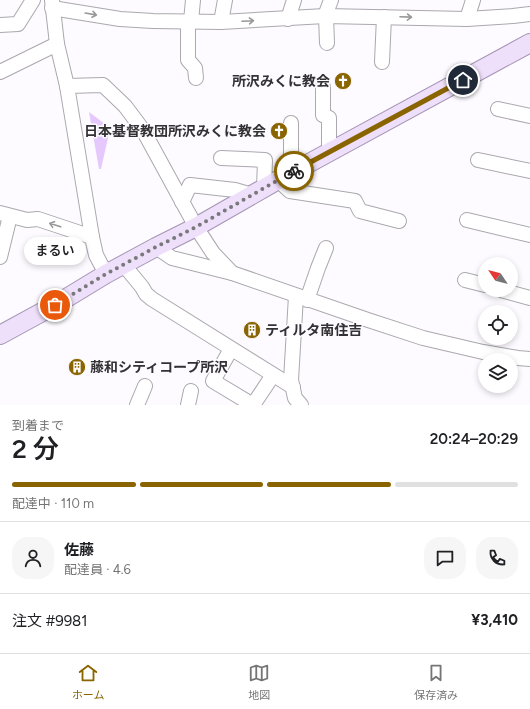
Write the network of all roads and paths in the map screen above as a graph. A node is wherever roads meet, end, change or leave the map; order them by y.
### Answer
1 (33, 0) edge
2 (193, 0) edge
3 (225, 0) edge
4 (294, 0) edge
5 (331, 0) edge
6 (473, 0) edge
7 (52, 4) edge
8 (530, 14) edge
9 (326, 16) junction
10 (384, 17) junction
11 (288, 19) junction
12 (467, 19) junction
13 (190, 21) junction
14 (221, 22) junction
15 (0, 24) edge
16 (530, 43) edge
17 (57, 44) junction
18 (328, 44) dead end
19 (382, 62) dead end
20 (0, 72) edge
21 (196, 78) dead end
22 (67, 86) junction
23 (323, 87) dead end
24 (498, 109) dead end
25 (530, 116) edge
26 (291, 122) dead end
27 (329, 153) junction
28 (221, 158) dead end
29 (478, 160) dead end
30 (530, 171) edge
31 (271, 184) junction
32 (182, 202) junction
33 (5, 214) edge
34 (467, 220) dead end
35 (399, 221) dead end
36 (196, 227) junction
37 (530, 235) edge
38 (92, 237) junction
39 (156, 247) junction
40 (326, 248) dead end
41 (0, 257) edge
42 (123, 264) junction
43 (232, 273) junction
44 (106, 274) junction
45 (465, 280) dead end
46 (478, 283) edge
47 (518, 295) edge
48 (302, 298) junction
49 (530, 298) edge
50 (0, 336) edge
51 (231, 349) junction
52 (530, 359) edge
53 (273, 375) junction
54 (145, 386) dead end
55 (293, 387) junction
56 (191, 391) dead end
57 (137, 405) edge
58 (188, 405) edge
59 (253, 405) edge
60 (301, 405) edge

1 - 15 street
2 - 13 street
3 - 14 street
4 - 11 street
5 - 9 street
6 - 12 street
7 -> 13 street
7 - 17 street
8 - 12 street
9 - 10 street
9 - 11 street
9 - 18 street
10 -> 12 street
10 - 19 street
14 -> 11 street
13 - 14 street
13 - 21 street
16 - 27 main road
17 - 20 street
17 - 22 street
22 - 32 street
22 - 38 street
23 - 27 street
24 - 25 street
26 - 31 street
27 - 31 main road
28 - 31 street
29 - 30 street
31 - 32 street
31 - 35 street
31 - 36 main road
32 - 36 street
38 -> 33 street
33 - 41 street
34 - 37 street
36 - 39 main road
36 - 43 street
38 - 44 street
39 - 42 main road
39 - 43 street
40 - 48 street
42 - 44 main road
42 - 51 street
43 - 48 street
44 - 50 main road
45 - 46 street
47 - 49 street
48 - 52 street
48 - 55 street
51 - 53 street
51 - 59 street
53 - 55 street
53 - 59 street
54 - 57 street
55 - 60 street
56 - 58 street

